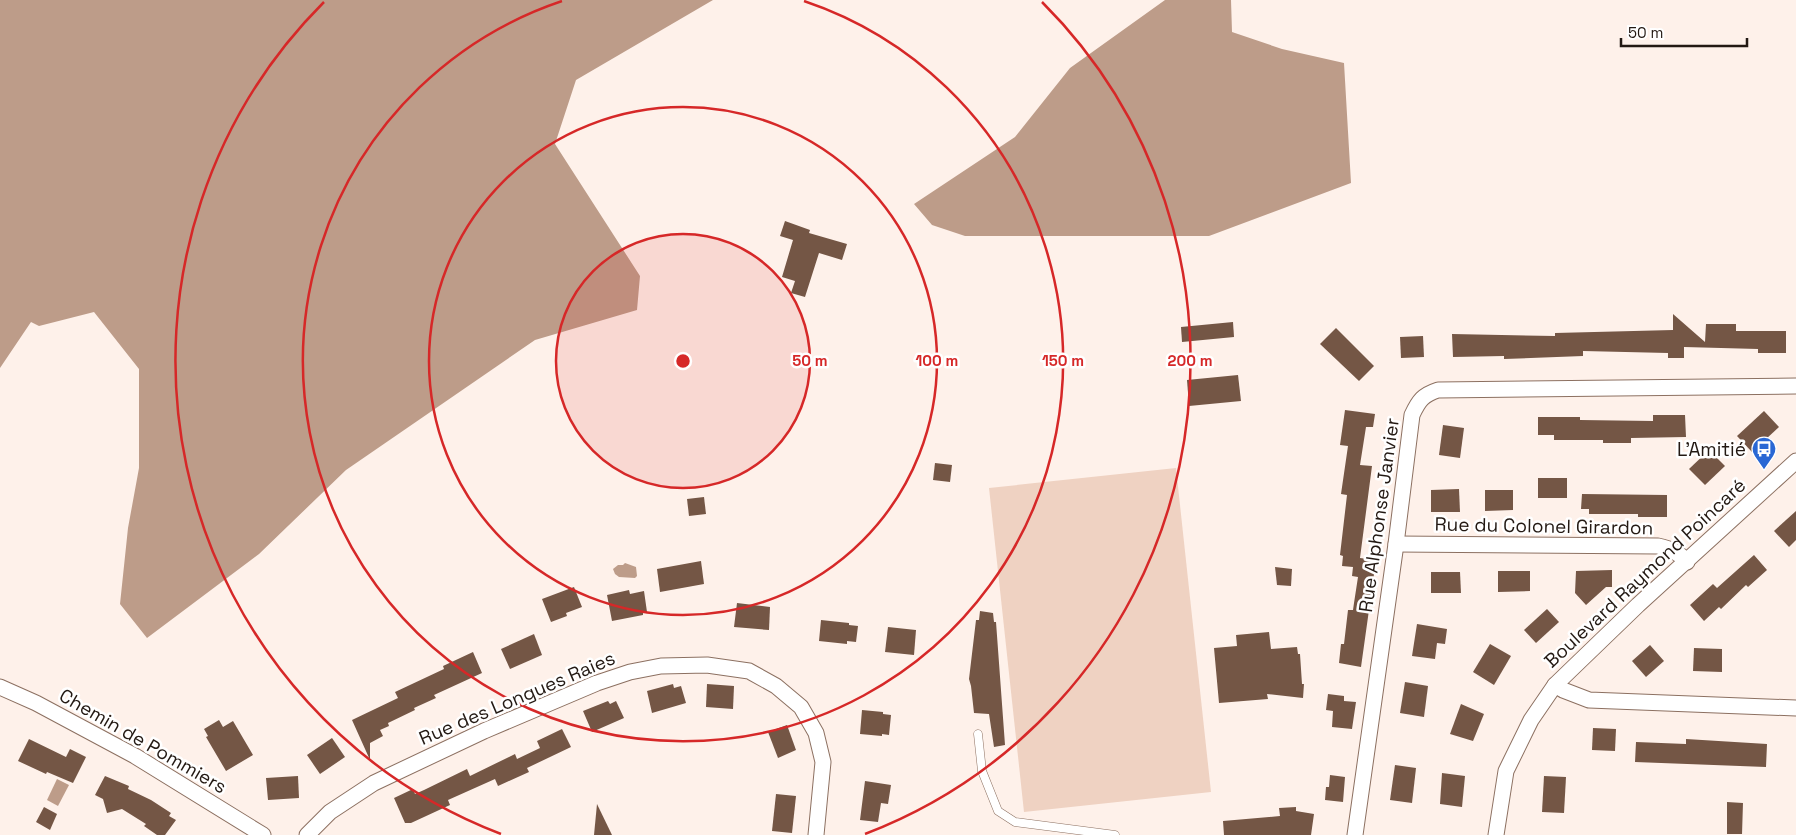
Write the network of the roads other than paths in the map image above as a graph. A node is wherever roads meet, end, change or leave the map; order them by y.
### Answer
1 (1796, 386) edge
2 (1796, 461) edge
3 (1396, 544) junction
4 (1687, 562) junction
5 (1555, 685) junction
6 (0, 687) edge
7 (1796, 708) edge
8 (978, 734) dead end
9 (263, 835) edge
10 (307, 835) edge
11 (816, 835) edge
12 (1115, 835) edge
13 (1354, 835) edge
14 (1496, 835) edge

1 - 3 street, Rue Alphonse Janvier
2 - 4 street, Boulevard Raymond Poincaré
3 - 4 street, Rue du Colonel Girardon
3 - 13 street, Rue Alphonse Janvier
4 - 5 street, Boulevard Raymond Poincaré
5 - 7 street
5 - 14 street, Boulevard Raymond Poincaré
6 - 9 street, Chemin de Pommiers
8 - 12 lane
10 - 11 street, Rue des Longues Raies

